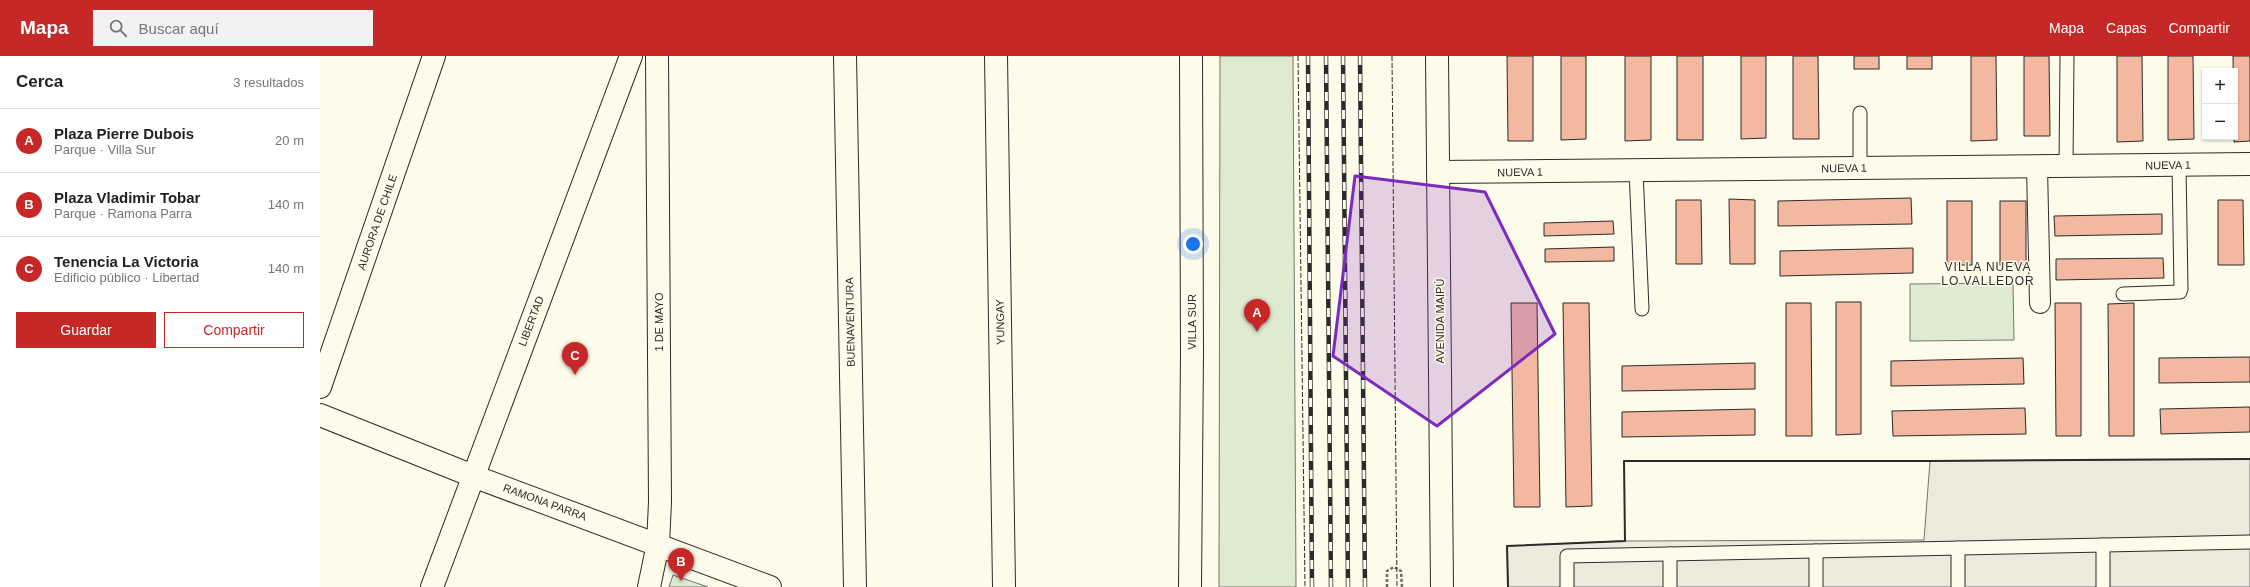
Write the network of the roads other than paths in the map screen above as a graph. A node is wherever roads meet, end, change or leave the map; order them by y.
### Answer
1 (434, 56) edge
2 (631, 56) edge
3 (657, 56) edge
4 (845, 56) edge
5 (996, 56) edge
6 (1191, 56) edge
7 (1437, 56) edge
8 (2067, 56) edge
9 (1860, 113) dead end
10 (2250, 164) edge
11 (2179, 165) junction
12 (2066, 166) junction
13 (2037, 167) junction
14 (1860, 168) junction
15 (1636, 170) junction
16 (1438, 172) junction
17 (2123, 294) dead end
18 (2040, 303) dead end
19 (1642, 309) dead end
20 (320, 387) edge
21 (320, 415) edge
22 (474, 476) junction
23 (2250, 542) edge
24 (658, 544) junction
25 (2103, 545) junction
26 (1958, 548) junction
27 (1816, 551) junction
28 (1670, 554) junction
29 (432, 587) edge
30 (649, 587) edge
31 (770, 587) edge
32 (855, 587) edge
33 (1004, 587) edge
34 (1190, 587) edge
35 (1442, 587) edge
36 (1567, 587) edge
37 (1670, 587) edge
38 (1816, 587) edge
39 (1958, 587) edge
40 (2103, 587) edge

1 - 20 street, AURORA DE CHILE
2 - 22 street, LIBERTAD
3 - 24 street, 1 DE MAYO
4 - 32 street, BUENAVENTURA
5 - 33 street, YUNGAY
6 - 34 street, VILLA SUR
7 - 16 street, AVENIDA MAIPÚ
8 - 12 lane
9 - 14 lane
10 - 11 street, NUEVA 1
11 - 12 street, NUEVA 1
11 - 17 lane
12 - 13 street, NUEVA 1
13 - 14 street, NUEVA 1
13 - 18 street
14 - 15 street, NUEVA 1
15 - 16 street, NUEVA 1
15 - 19 lane
16 - 35 street, AVENIDA MAIPÚ
21 - 22 street, RAMONA PARRA
22 - 24 street, RAMONA PARRA
22 - 29 street, LIBERTAD
23 - 25 lane
24 - 30 street, 1 DE MAYO
24 - 31 street, RAMONA PARRA
25 - 26 lane
25 - 40 lane
26 - 27 lane
26 - 39 lane
27 - 28 lane
27 - 38 lane
28 - 36 lane
28 - 37 lane

